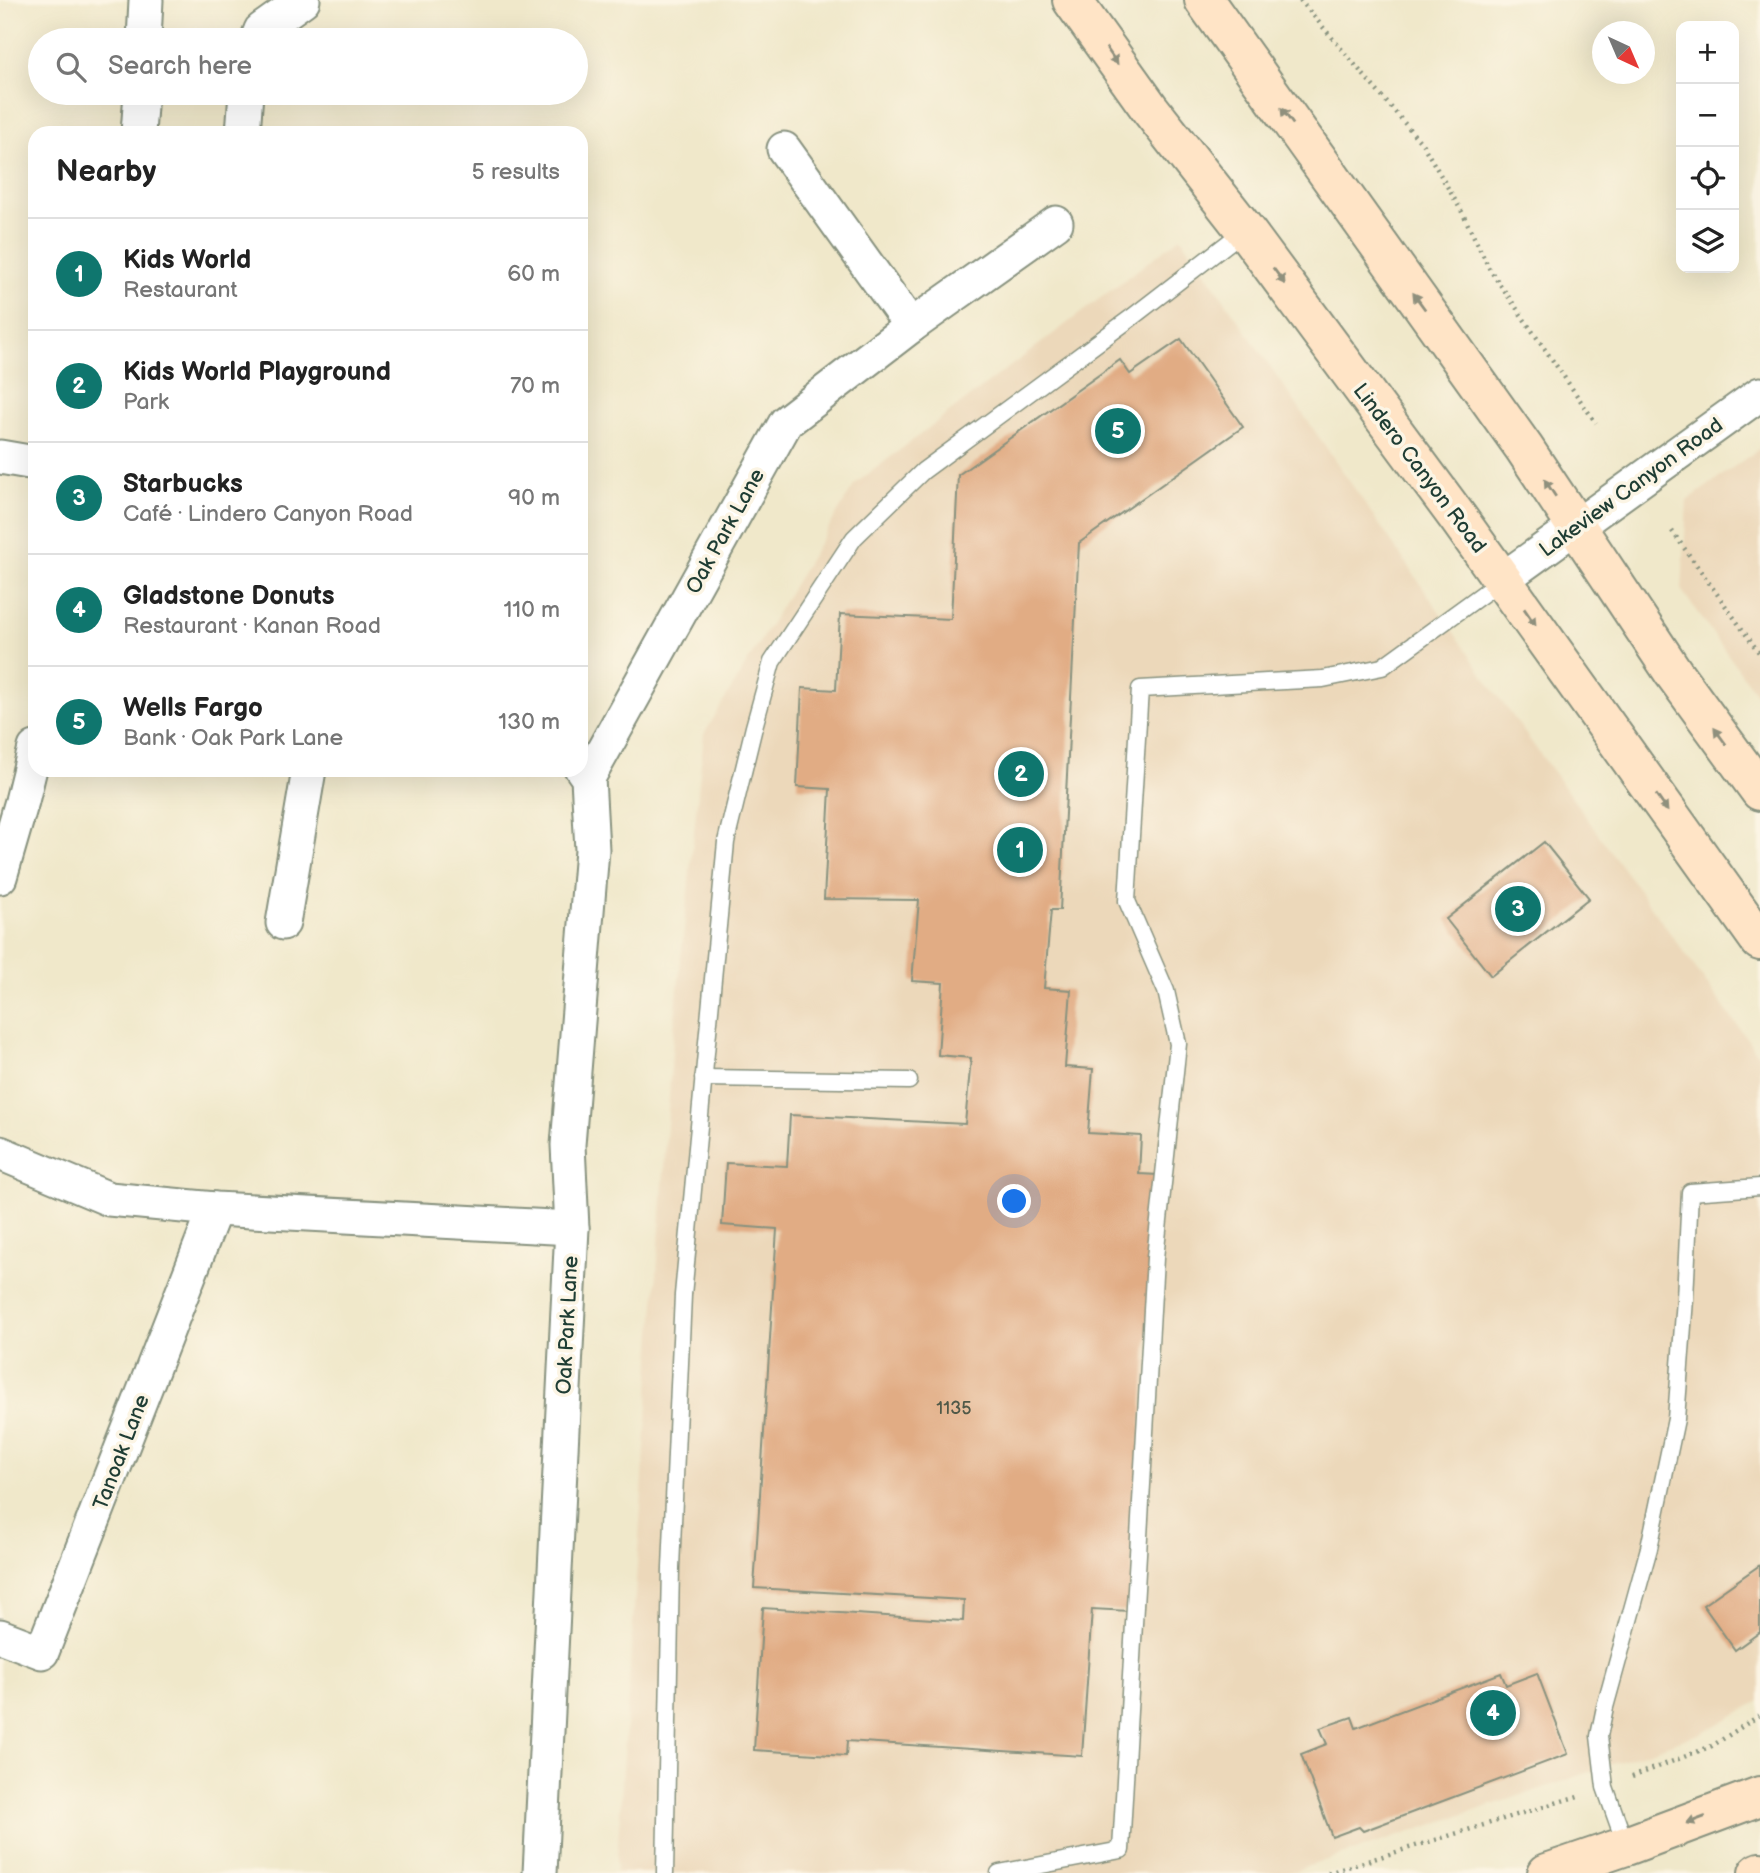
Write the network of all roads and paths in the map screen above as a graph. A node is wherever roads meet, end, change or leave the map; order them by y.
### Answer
1 (146, 0) edge
2 (303, 0) edge
3 (1072, 0) edge
4 (1204, 0) edge
5 (1300, 0) edge
6 (145, 28) edge
7 (264, 28) edge
8 (140, 105) edge
9 (245, 105) edge
10 (139, 126) edge
11 (244, 126) edge
12 (784, 149) dead end
13 (1056, 223) dead end
14 (1245, 230) junction
15 (911, 326) junction
16 (1760, 394) edge
17 (1596, 423) dead end
18 (0, 457) edge
19 (28, 462) edge
20 (1575, 527) junction
21 (1672, 531) dead end
22 (1503, 579) junction
23 (1760, 654) edge
24 (588, 766) edge
25 (28, 777) edge
26 (308, 777) edge
27 (584, 777) edge
28 (1760, 791) edge
29 (0, 877) edge
30 (283, 923) dead end
31 (1760, 941) edge
32 (703, 1078) junction
33 (909, 1080) dead end
34 (0, 1153) edge
35 (1760, 1187) edge
36 (215, 1209) junction
37 (572, 1228) junction
38 (0, 1636) edge
39 (1760, 1714) edge
40 (1605, 1787) junction
41 (1760, 1796) edge
42 (1626, 1846) junction
43 (540, 1873) edge
44 (665, 1873) edge
45 (999, 1873) edge
46 (1328, 1873) edge
47 (1547, 1873) edge

1 - 6 street
2 - 7 street
3 -> 14 main road, Lindero Canyon Road
20 -> 4 main road
5 - 17 path
8 - 10 street
9 - 11 street
12 - 15 street
13 - 15 street, Oak Park Lane
14 -> 22 main road, Lindero Canyon Road
14 - 32 lane
15 - 24 street, Oak Park Lane
16 - 20 street, Lakeview Canyon Road
18 - 19 street
20 - 22 street, Lakeview Canyon Road
28 -> 20 main road
21 - 23 path
22 -> 31 main road, Lindero Canyon Road
22 - 45 lane
25 - 29 street
26 - 30 street
27 - 37 street, Oak Park Lane
32 - 33 lane
32 - 44 lane
34 - 36 street
35 - 40 lane
36 - 37 street
36 - 38 street, Tanoak Lane
37 - 43 street, Oak Park Lane
39 - 40 path
40 - 42 lane
40 - 46 path
41 -> 42 main road
42 - 47 main road

